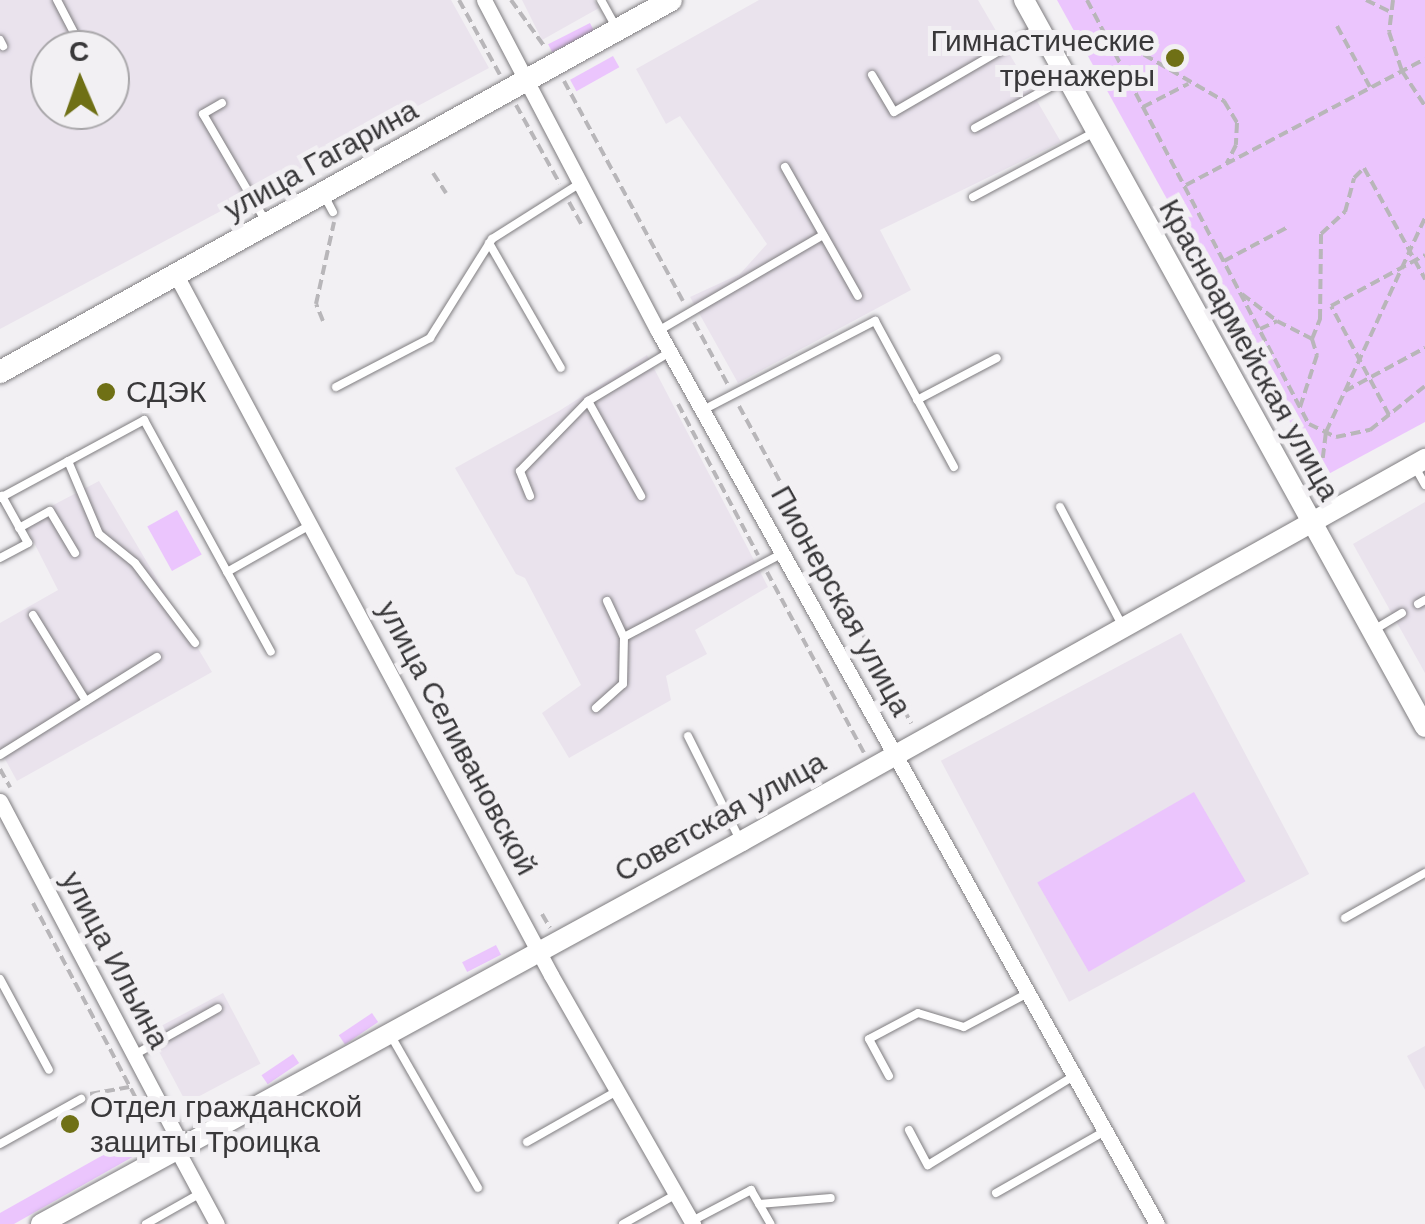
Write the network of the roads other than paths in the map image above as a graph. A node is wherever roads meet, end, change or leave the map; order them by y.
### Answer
1 (56, 0) edge
2 (484, 0) edge
3 (600, 0) edge
4 (671, 0) edge
5 (1024, 0) edge
6 (1040, 28) junction
7 (617, 29) junction
8 (72, 30) edge
9 (872, 75) dead end
10 (1067, 78) junction
11 (518, 85) junction
12 (222, 103) dead end
13 (975, 128) dead end
14 (1094, 132) junction
15 (784, 167) dead end
16 (582, 182) junction
17 (974, 197) dead end
18 (268, 224) junction
19 (823, 235) junction
20 (489, 243) junction
21 (176, 275) junction
22 (858, 296) dead end
23 (658, 330) junction
24 (670, 352) junction
25 (997, 358) dead end
26 (561, 368) dead end
27 (0, 372) edge
28 (336, 387) dead end
29 (917, 400) junction
30 (588, 401) junction
31 (703, 410) junction
32 (68, 462) junction
33 (1420, 462) edge
34 (954, 467) dead end
35 (1425, 485) edge
36 (1, 496) edge
37 (530, 496) dead end
38 (640, 496) dead end
39 (1060, 507) dead end
40 (312, 524) junction
41 (1310, 524) junction
42 (19, 528) junction
43 (74, 553) dead end
44 (783, 553) junction
45 (0, 558) edge
46 (227, 572) junction
47 (607, 601) dead end
48 (1402, 613) dead end
49 (32, 615) dead end
50 (1124, 628) junction
51 (1372, 631) junction
52 (624, 637) junction
53 (195, 643) dead end
54 (271, 652) dead end
55 (157, 657) dead end
56 (86, 701) junction
57 (596, 708) dead end
58 (1425, 727) edge
59 (688, 736) dead end
60 (0, 755) edge
61 (895, 755) junction
62 (0, 801) edge
63 (742, 842) junction
64 (1425, 872) edge
65 (1345, 918) dead end
66 (538, 950) junction
67 (0, 979) edge
68 (1028, 993) junction
69 (218, 1008) dead end
70 (389, 1032) junction
71 (134, 1055) junction
72 (49, 1070) dead end
73 (889, 1076) dead end
74 (1074, 1076) junction
75 (619, 1090) junction
76 (81, 1099) dead end
77 (909, 1130) dead end
78 (1105, 1131) junction
79 (527, 1142) dead end
80 (0, 1144) edge
81 (179, 1147) junction
82 (478, 1188) dead end
83 (996, 1193) dead end
84 (201, 1194) junction
85 (677, 1194) junction
86 (831, 1198) dead end
87 (760, 1204) junction
88 (692, 1223) edge
89 (41, 1224) edge
90 (146, 1224) edge
91 (218, 1224) edge
92 (623, 1224) edge
93 (771, 1224) edge
94 (1157, 1224) edge

1 - 8 lane
2 - 11 street, Пионерская улица
3 - 7 lane
4 - 7 main road, улица Гагарина
5 - 6 street, Красноармейская улица
6 - 9 lane
6 - 10 street, Красноармейская улица
7 - 11 main road, улица Гагарина
10 - 13 lane
10 - 14 street, Красноармейская улица
11 - 16 street, Пионерская улица
11 - 18 main road, улица Гагарина
12 - 18 lane
14 - 17 lane
14 - 41 street, Красноармейская улица
15 - 19 lane
16 - 20 lane
16 - 23 street, Пионерская улица
18 - 21 main road, улица Гагарина
19 - 22 lane
19 - 23 lane
20 - 26 lane
20 - 28 lane
21 - 27 main road, улица Гагарина
21 - 40 street, улица Селивановской
23 - 24 street, Пионерская улица
24 - 30 lane
24 - 31 street, Пионерская улица
25 - 29 lane
29 - 31 lane
29 - 34 lane
30 - 37 lane
30 - 38 lane
31 - 44 street, Пионерская улица
32 - 36 lane
32 - 46 lane
32 - 53 lane
33 - 35 lane
33 - 41 street, Советская улица
36 - 42 lane
39 - 50 lane
40 - 46 lane
40 - 66 street, улица Селивановской
41 - 50 street, Советская улица
41 - 51 street, Красноармейская улица
42 - 43 lane
42 - 45 lane
44 - 52 lane
44 - 61 street, Пионерская улица
46 - 54 lane
47 - 52 lane
48 - 51 lane
49 - 56 lane
50 - 61 street, Советская улица
51 - 58 street, Красноармейская улица
52 - 57 lane
55 - 56 lane
56 - 60 lane
59 - 63 lane
61 - 63 street, Советская улица
61 - 68 street, Пионерская улица
62 - 71 street, улица Ильина
63 - 66 street, Советская улица
64 - 65 lane
66 - 70 street, Советская улица
66 - 75 street, улица Селивановской
67 - 72 lane
68 - 73 lane
68 - 74 street, Пионерская улица
69 - 71 lane
70 - 81 street, Советская улица
70 - 82 lane
71 - 81 street, улица Ильина
74 - 77 lane
74 - 78 street, Пионерская улица
75 - 79 lane
75 - 85 street, улица Селивановской
76 - 80 lane
78 - 83 lane
78 - 94 street, Пионерская улица
81 - 84 street, улица Ильина
81 - 89 street, Советская улица
84 - 90 lane
84 - 91 street, улица Ильина
85 - 88 street, улица Селивановской
85 - 92 lane
86 - 87 lane
87 - 88 lane
87 - 93 lane

